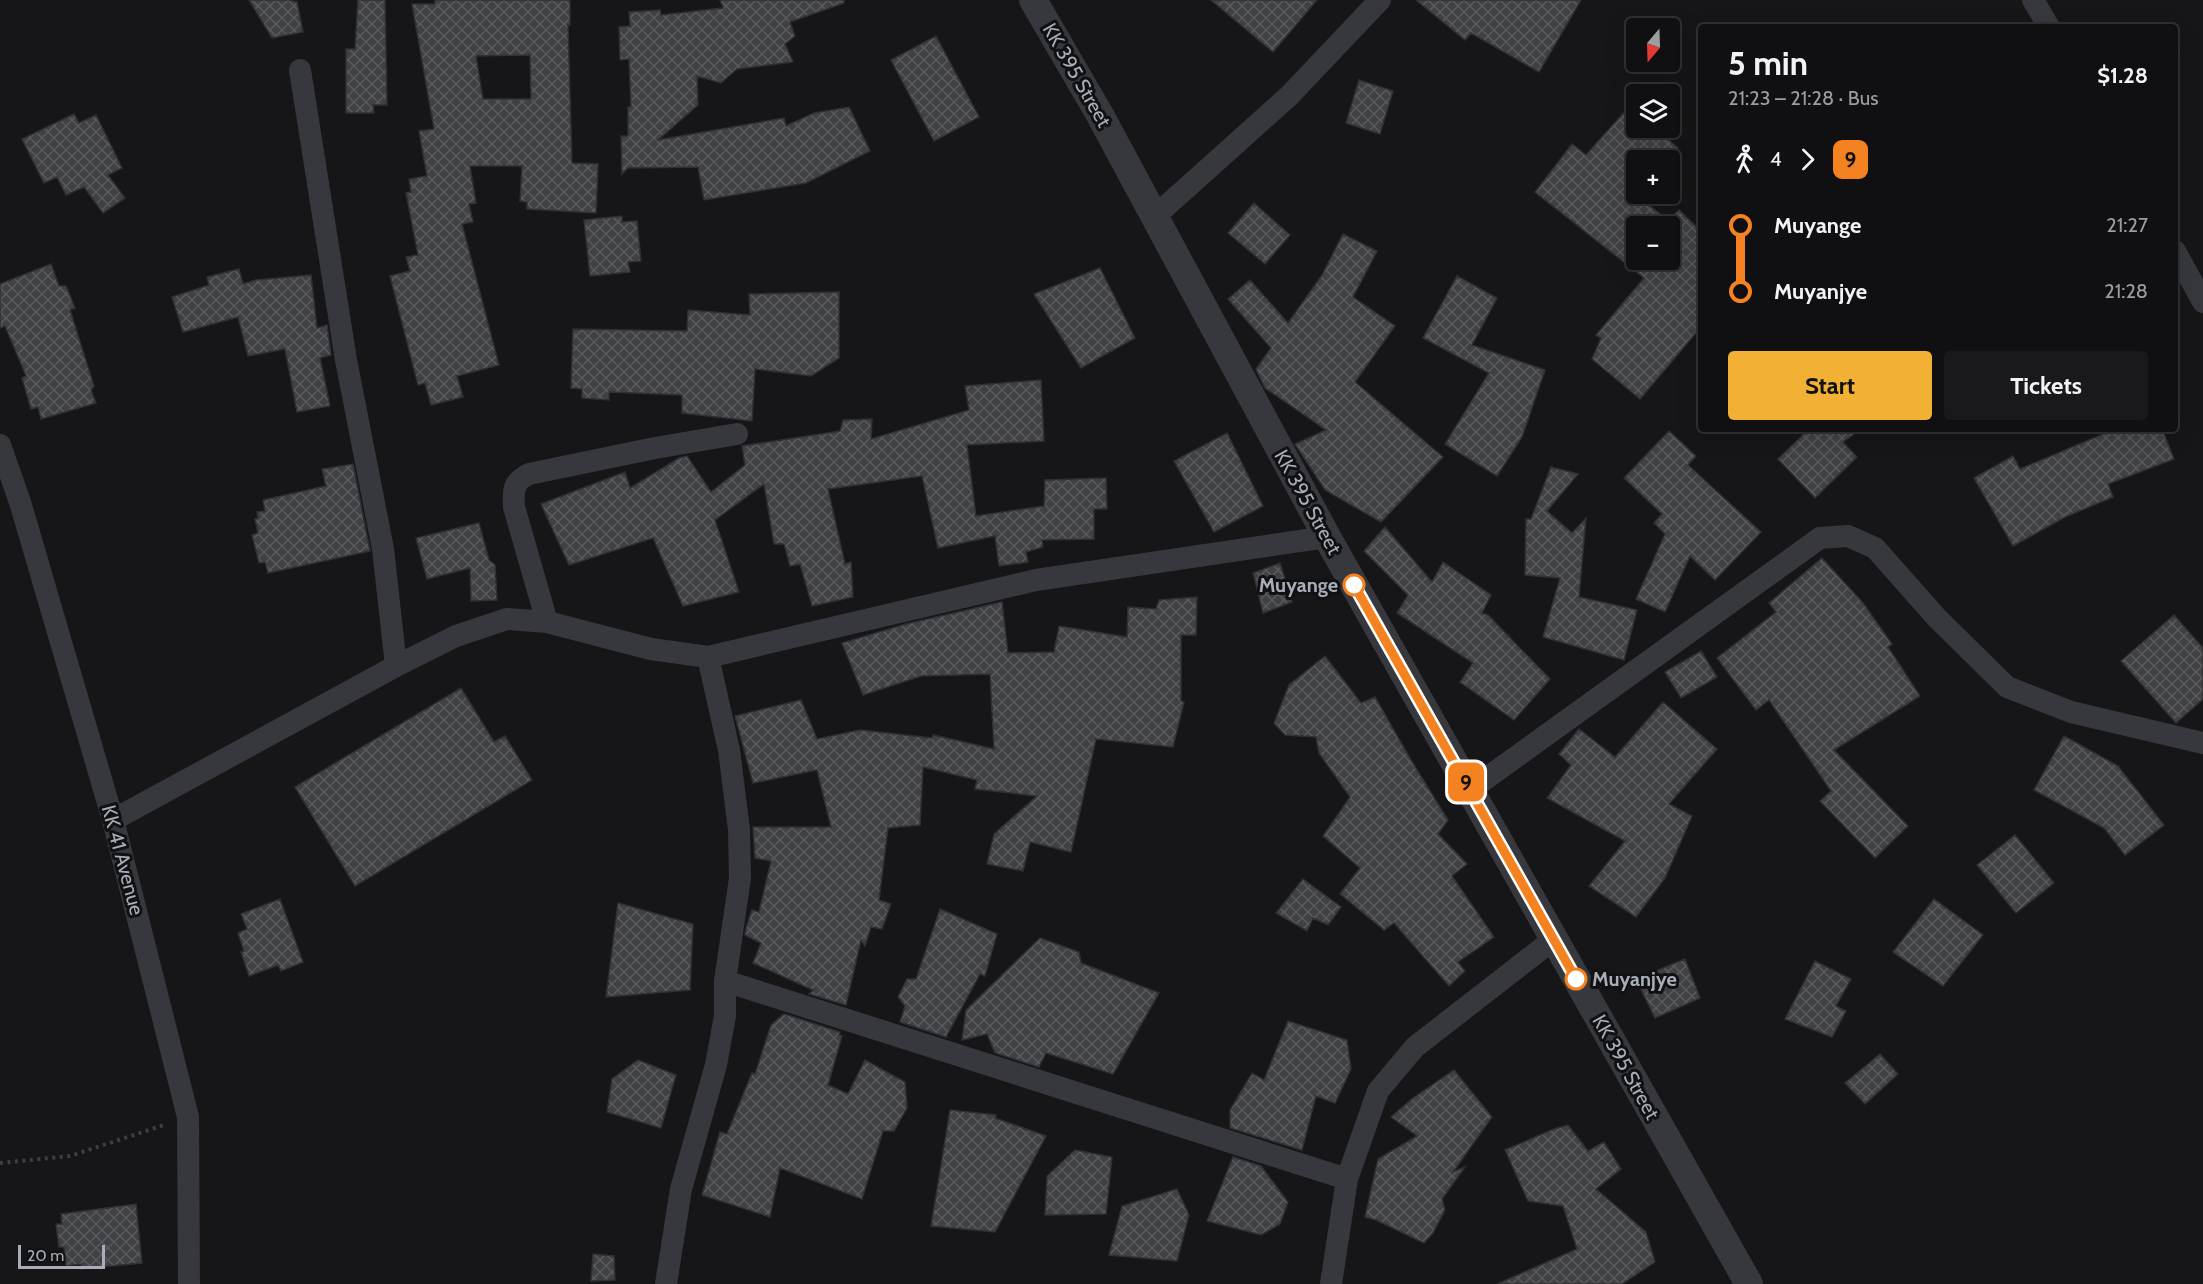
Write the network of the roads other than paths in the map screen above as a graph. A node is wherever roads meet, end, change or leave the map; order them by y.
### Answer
1 (1033, 0) edge
2 (1380, 0) edge
3 (2033, 0) edge
4 (2047, 24) edge
5 (300, 70) dead end
6 (1154, 217) junction
7 (2178, 256) edge
8 (2203, 302) edge
9 (737, 434) dead end
10 (0, 446) edge
11 (1327, 537) junction
12 (547, 622) junction
13 (708, 657) junction
14 (396, 666) junction
15 (2203, 743) edge
16 (1470, 790) junction
17 (113, 820) junction
18 (1554, 939) junction
19 (725, 981) junction
20 (1347, 1179) junction
21 (189, 1284) edge
22 (666, 1284) edge
23 (1331, 1284) edge
24 (1749, 1284) edge

1 - 6 street, KK 395 Street
2 - 6 street
3 - 4 street
5 - 14 street
6 - 11 street, KK 395 Street
7 - 8 street
9 - 12 street
10 - 17 street, KK 41 Avenue
11 - 13 street
11 - 16 street, KK 395 Street
12 - 13 street
12 - 14 street
13 - 19 street
14 - 17 street
15 - 16 street
16 - 18 street, KK 395 Street
17 - 21 street, KK 41 Avenue
18 - 20 street
18 - 24 street, KK 395 Street
19 - 20 street
19 - 22 street
20 - 23 street

